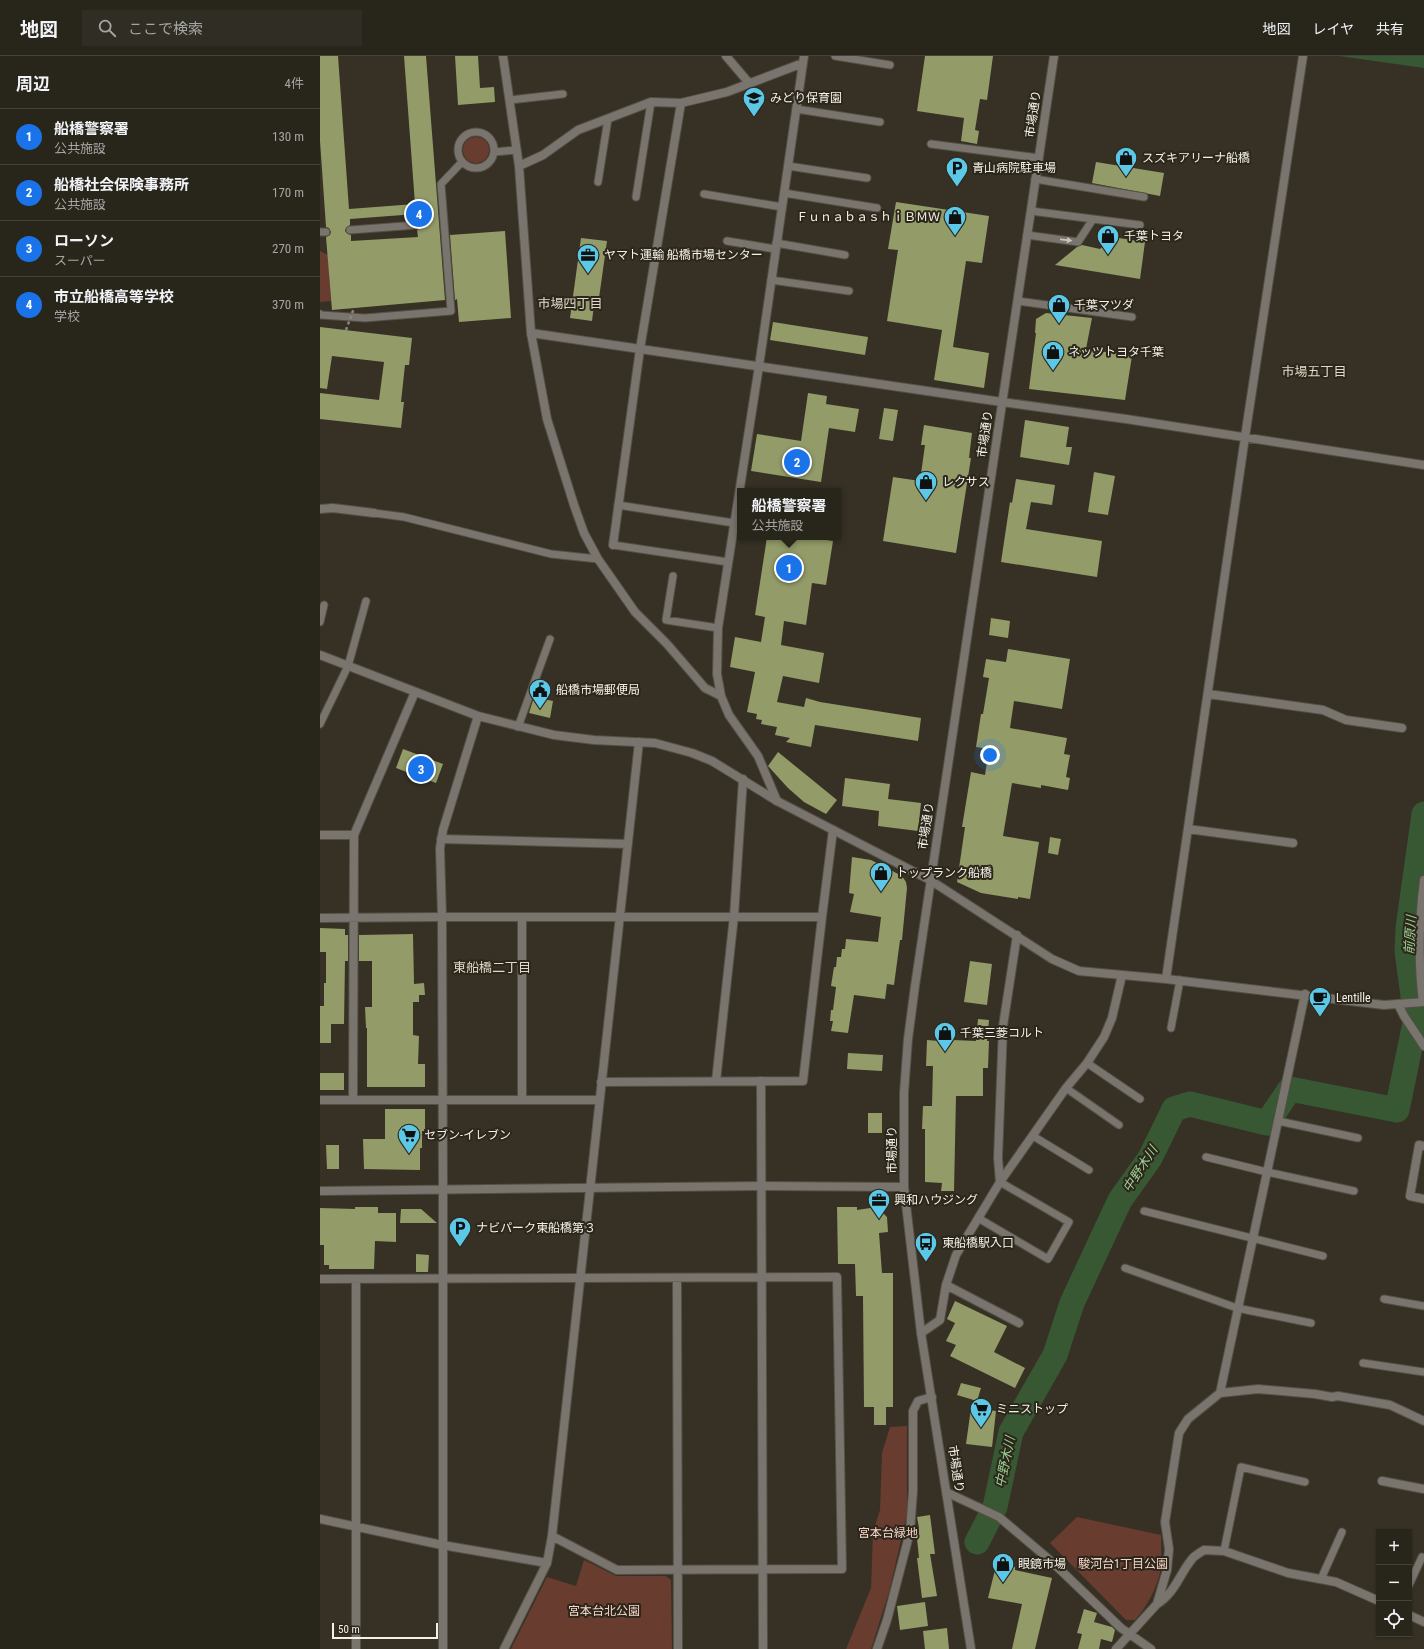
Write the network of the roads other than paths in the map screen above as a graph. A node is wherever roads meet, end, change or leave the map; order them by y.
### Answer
1 (503, 56) edge
2 (726, 56) edge
3 (835, 56) edge
4 (1054, 56) edge
5 (1303, 56) edge
6 (803, 60) edge
7 (890, 64) dead end
8 (749, 83) junction
9 (563, 94) dead end
10 (510, 100) junction
11 (651, 102) junction
12 (681, 103) junction
13 (796, 109) junction
14 (608, 119) junction
15 (880, 122) dead end
16 (930, 144) dead end
17 (517, 150) junction
18 (494, 152) junction
19 (1039, 158) junction
20 (462, 162) junction
21 (519, 166) junction
22 (788, 166) junction
23 (868, 178) dead end
24 (1035, 179) junction
25 (598, 182) dead end
26 (784, 193) junction
27 (704, 194) dead end
28 (636, 196) dead end
29 (1144, 197) dead end
30 (782, 207) junction
31 (877, 208) dead end
32 (1031, 211) junction
33 (1093, 219) junction
34 (417, 225) dead end
35 (1140, 226) dead end
36 (350, 230) dead end
37 (1027, 235) junction
38 (727, 242) dead end
39 (776, 246) junction
40 (845, 255) dead end
41 (771, 280) junction
42 (849, 291) dead end
43 (1018, 300) junction
44 (320, 314) edge
45 (1132, 317) dead end
46 (531, 333) junction
47 (640, 349) junction
48 (759, 366) junction
49 (1002, 402) junction
50 (1245, 437) junction
51 (1424, 465) edge
52 (740, 488) edge
53 (737, 504) edge
54 (618, 505) junction
55 (320, 509) edge
56 (374, 513) joint
57 (734, 523) junction
58 (613, 545) joint
59 (598, 559) junction
60 (728, 562) junction
61 (673, 576) dead end
62 (366, 601) dead end
63 (324, 605) dead end
64 (320, 622) edge
65 (718, 628) junction
66 (550, 639) dead end
67 (320, 655) edge
68 (348, 666) junction
69 (416, 692) junction
70 (1208, 694) junction
71 (721, 696) junction
72 (478, 716) junction
73 (320, 724) edge
74 (518, 727) junction
75 (1402, 728) dead end
76 (639, 742) junction
77 (743, 779) junction
78 (777, 801) junction
79 (1188, 829) junction
80 (833, 830) junction
81 (320, 835) edge
82 (354, 835) junction
83 (441, 839) junction
84 (1293, 843) dead end
85 (628, 844) junction
86 (930, 880) junction
87 (1424, 880) edge
88 (734, 916) junction
89 (442, 917) junction
90 (522, 917) junction
91 (619, 917) junction
92 (822, 917) junction
93 (320, 918) edge
94 (354, 918) junction
95 (1017, 935) junction
96 (1122, 975) junction
97 (1166, 979) junction
98 (1180, 980) junction
99 (1305, 994) junction
100 (1422, 1002) edge
101 (1401, 1004) junction
102 (1171, 1028) dead end
103 (1424, 1046) edge
104 (1087, 1063) junction
105 (716, 1081) junction
106 (761, 1081) junction
107 (601, 1082) junction
108 (1066, 1088) junction
109 (522, 1099) junction
110 (1140, 1099) dead end
111 (320, 1100) edge
112 (354, 1100) junction
113 (442, 1100) junction
114 (599, 1100) junction
115 (1278, 1121) junction
116 (1119, 1125) dead end
117 (1033, 1136) junction
118 (1358, 1138) dead end
119 (1424, 1146) edge
120 (1206, 1157) dead end
121 (1089, 1170) dead end
122 (1267, 1172) junction
123 (1000, 1182) junction
124 (760, 1186) junction
125 (904, 1187) junction
126 (589, 1188) junction
127 (443, 1190) junction
128 (320, 1191) edge
129 (1354, 1191) dead end
130 (1424, 1199) edge
131 (1144, 1211) dead end
132 (978, 1218) junction
133 (1252, 1238) junction
134 (1323, 1256) dead end
135 (1125, 1268) dead end
136 (761, 1277) junction
137 (579, 1278) junction
138 (677, 1278) junction
139 (320, 1279) edge
140 (356, 1280) junction
141 (442, 1280) junction
142 (946, 1285) junction
143 (1384, 1299) dead end
144 (1424, 1306) edge
145 (1237, 1308) junction
146 (1019, 1323) dead end
147 (1311, 1323) dead end
148 (922, 1333) junction
149 (1363, 1362) dead end
150 (1424, 1372) edge
151 (1220, 1393) junction
152 (932, 1397) junction
153 (1424, 1421) edge
154 (1382, 1481) dead end
155 (1305, 1482) dead end
156 (1424, 1489) edge
157 (948, 1493) junction
158 (320, 1519) edge
159 (356, 1526) junction
160 (1342, 1532) dead end
161 (552, 1536) junction
162 (442, 1545) junction
163 (1224, 1551) junction
164 (1422, 1557) dead end
165 (547, 1563) junction
166 (677, 1569) junction
167 (763, 1569) junction
168 (1320, 1579) junction
169 (1412, 1579) edge
170 (1376, 1600) edge
171 (1157, 1604) junction
172 (1412, 1616) edge
173 (1424, 1622) edge
174 (1130, 1634) junction
175 (356, 1649) edge
176 (443, 1649) edge
177 (504, 1649) edge
178 (678, 1649) edge
179 (763, 1649) edge
180 (877, 1649) edge
181 (971, 1649) edge
182 (1116, 1649) edge
183 (1151, 1649) edge

1 - 10 street
2 - 8 street
3 - 7 lane
4 - 19 street, 市場通り
5 - 50 street
6 - 8 street
6 - 13 street
8 - 12 street
9 - 10 lane
10 - 17 street
11 - 12 street
11 - 14 street
11 - 28 lane
12 - 47 street
13 - 15 lane
13 - 22 street
14 - 21 street
14 - 25 lane
16 - 19 lane
17 - 18 lane
17 - 21 street
18 - 20 lane
18 - 20 lane
19 - 24 street, 市場通り
20 - 44 lane
21 - 46 street
22 - 23 lane
22 - 26 street
24 - 29 lane
24 - 32 street, 市場通り
26 - 30 street
26 - 31 lane
27 - 30 lane
30 - 39 street
32 - 33 lane
32 - 37 street, 市場通り
33 - 35 lane
37 -> 33 lane
34 - 36 lane
37 - 43 street, 市場通り
38 - 39 lane
39 - 40 lane
39 - 41 street
41 - 42 lane
41 - 48 street
43 - 45 lane
43 - 49 street, 市場通り
46 - 47 street
46 - 59 street
47 - 48 street
47 - 54 street
48 - 49 street
48 - 52 street
49 - 50 street
49 - 86 street, 市場通り
50 - 51 street
50 - 70 street
53 - 57 street
54 - 57 lane
54 - 58 street
55 - 56 street
56 - 59 lane
57 - 60 street
58 - 60 lane
59 - 71 street
60 - 65 street
61 - 65 lane
62 - 68 lane
63 - 64 lane
65 - 71 street
66 - 74 lane
67 - 68 street
68 - 69 street
68 - 73 lane
69 - 72 street
69 - 82 street
70 - 75 street
70 - 79 street
71 - 78 street
72 - 74 street
72 - 83 street
74 - 76 street
76 - 77 street
76 - 85 street
77 - 78 street
77 - 88 street
78 - 80 street
79 - 84 street
79 - 97 street
80 - 86 street
80 - 92 street
81 - 82 street
82 - 94 street
83 - 85 street
83 - 89 street
85 - 91 street
86 - 95 street
86 - 125 street, 市場通り
87 - 100 street
88 - 91 street
88 - 92 street
88 - 105 street
89 - 90 street
89 - 94 street
89 - 113 street
90 - 91 street
90 - 109 street
91 - 107 street
92 - 106 street
93 - 94 street
94 - 112 street
95 - 96 street
95 - 123 street
96 - 97 street
96 - 104 street
97 - 98 street
98 - 99 street
98 - 102 lane
99 - 101 street
99 - 115 street
100 - 101 street
101 - 103 street
104 - 108 street
104 - 110 lane
105 - 106 street
105 - 107 street
106 - 124 street
107 - 114 street
108 - 116 lane
108 - 117 street
109 - 113 street
109 - 114 street
111 - 112 street
112 - 113 street
113 - 127 street
114 - 126 street
115 - 118 lane
115 - 122 street
117 - 121 lane
117 - 123 street
119 - 130 street
120 - 122 lane
122 - 129 lane
122 - 133 street
123 - 132 street
123 - 132 lane
124 - 125 street
124 - 126 street
124 - 136 street
125 - 148 street, 市場通り
126 - 127 street
126 - 137 street
127 - 128 street
127 - 141 street
131 - 133 lane
132 - 142 street
133 - 134 lane
133 - 145 street
135 - 145 lane
136 - 138 street
136 - 167 street
136 - 167 street
137 - 138 street
137 - 141 street
137 - 161 street
138 - 166 street
139 - 140 street
140 - 141 street
140 - 159 street
141 - 162 street
142 - 146 street
142 - 148 street
143 - 144 lane
145 - 147 lane
145 - 151 street
148 - 152 street, 市場通り
149 - 150 lane
151 - 153 street
151 - 171 street
152 - 157 street, 市場通り
152 - 180 street
154 - 156 street
155 - 163 lane
157 - 174 street
157 - 181 street, 市場通り
158 - 159 street
159 - 162 street
159 - 175 street
160 - 168 lane
161 - 165 street
161 - 166 street
162 - 165 street
162 - 176 street
163 - 168 street
163 - 171 street
164 - 169 lane
165 - 177 street
166 - 167 street
166 - 178 street
167 - 179 street
168 - 170 street
171 - 174 street
172 - 173 street
174 - 182 street
174 - 183 street

